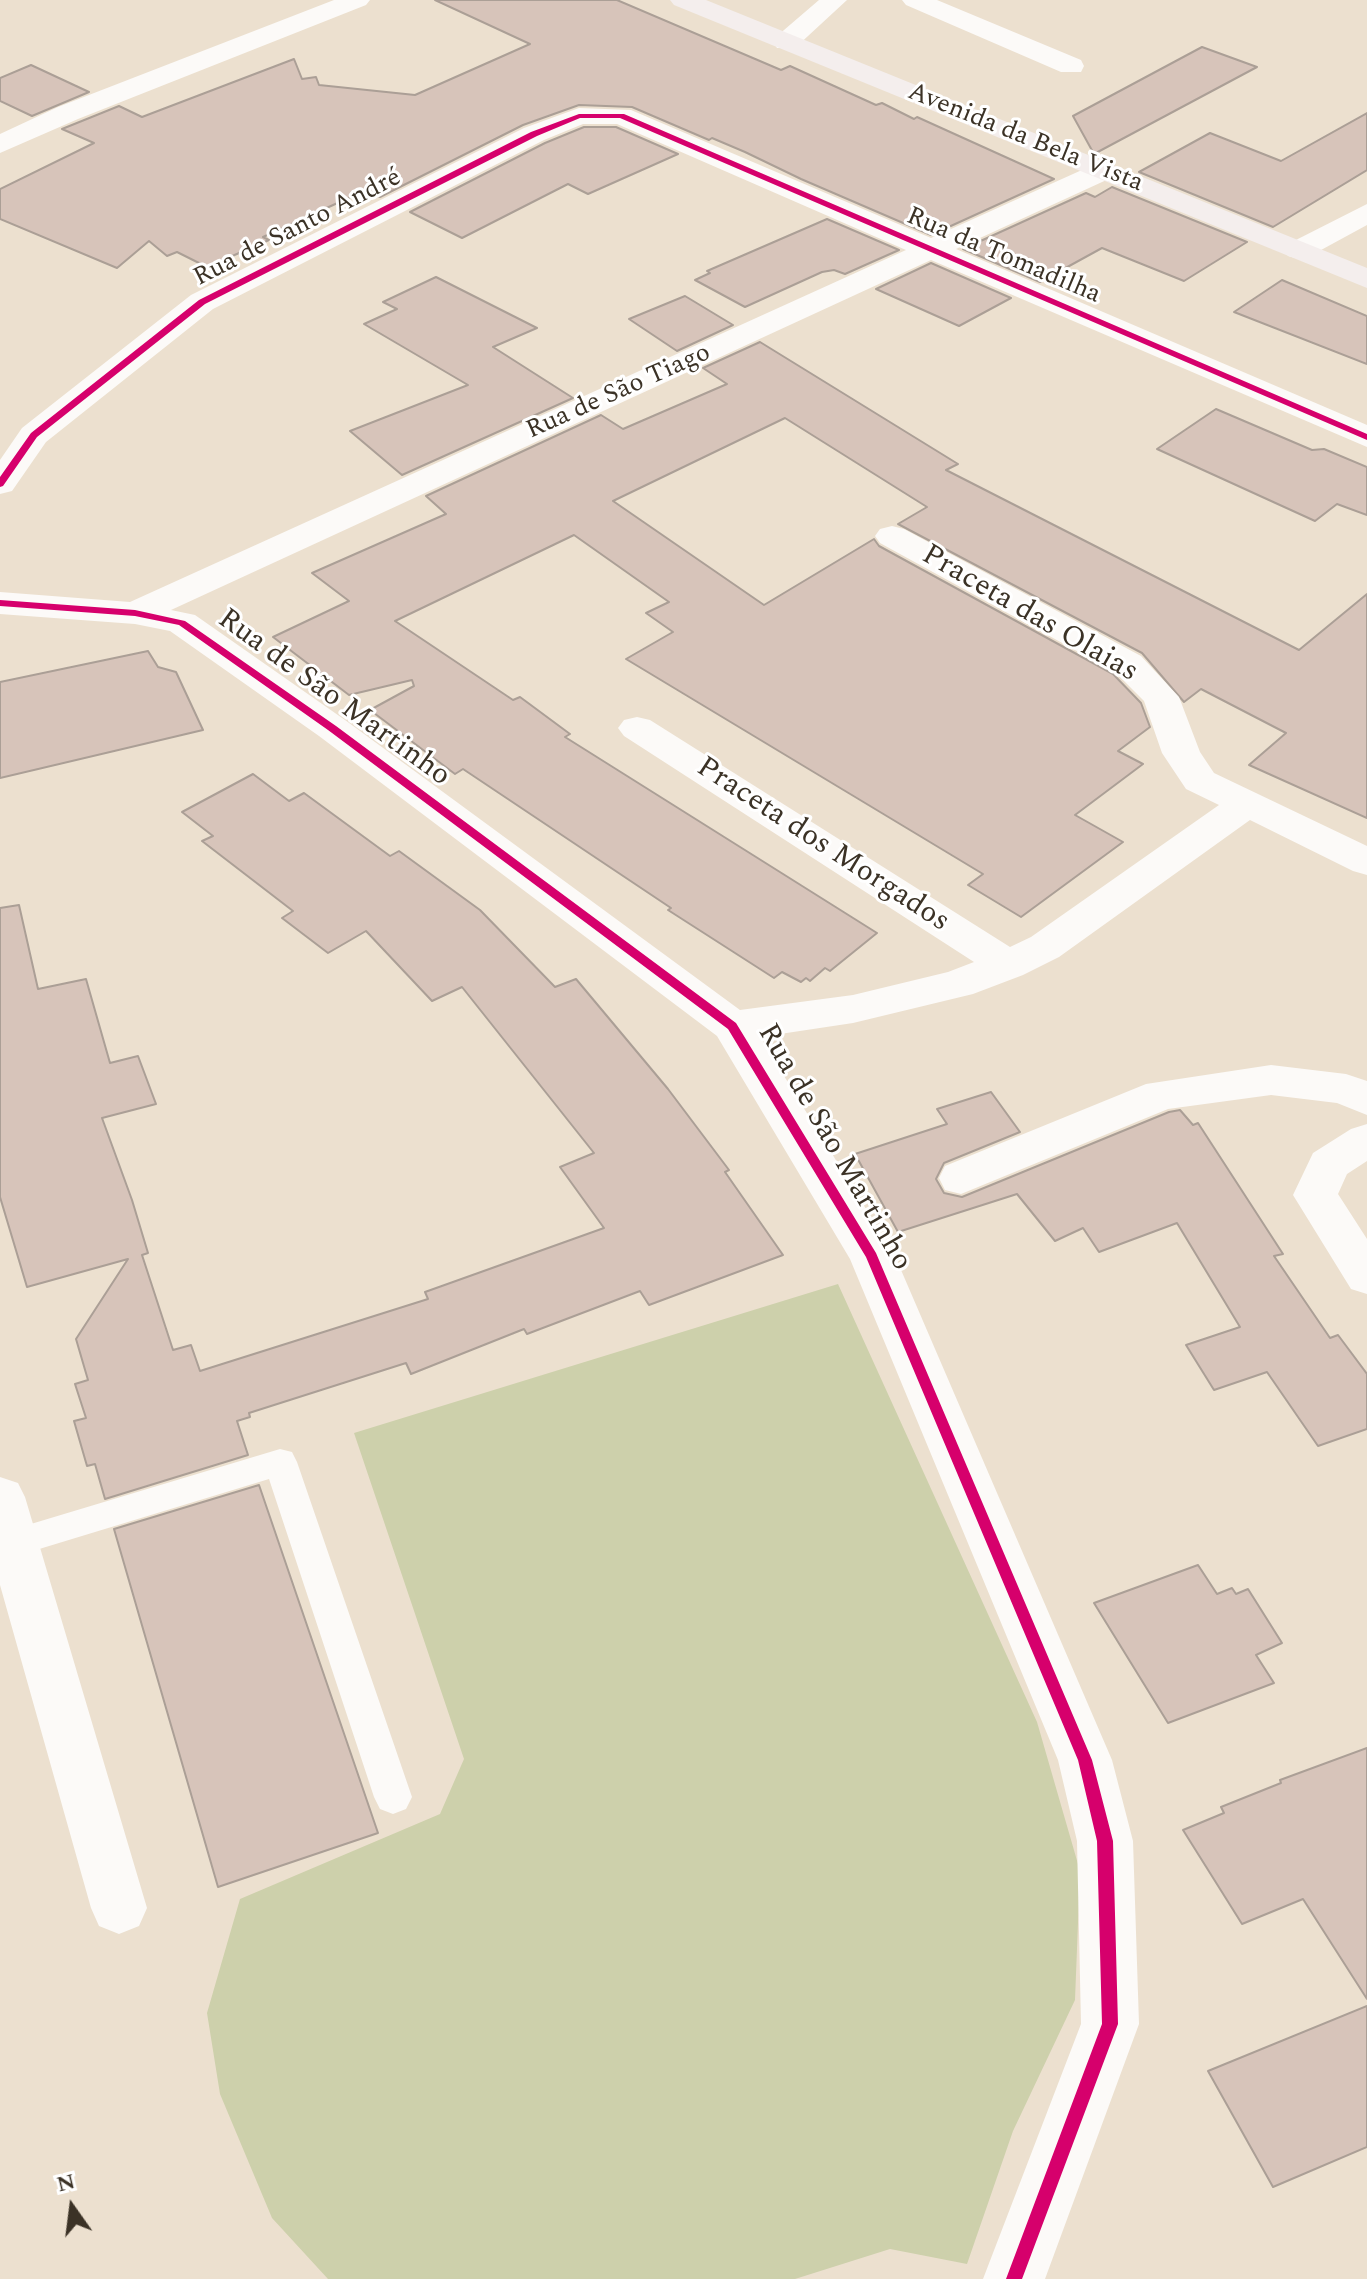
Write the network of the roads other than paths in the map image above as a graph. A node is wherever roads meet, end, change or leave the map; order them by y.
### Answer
1 (357, 0) edge
2 (683, 0) edge
3 (834, 0) edge
4 (915, 0) edge
5 (786, 42) junction
6 (1071, 66) dead end
7 (621, 116) joint
8 (0, 145) edge
9 (1103, 171) junction
10 (1367, 213) edge
11 (1299, 250) junction
12 (932, 251) junction
13 (1367, 279) edge
14 (0, 427) edge
15 (34, 435) junction
16 (1367, 437) edge
17 (0, 484) edge
18 (892, 536) dead end
19 (0, 603) edge
20 (135, 613) junction
21 (637, 728) dead end
22 (1247, 804) junction
23 (1367, 862) edge
24 (1008, 965) junction
25 (732, 1026) junction
26 (1367, 1100) edge
27 (1367, 1140) edge
28 (961, 1178) dead end
29 (1367, 1277) edge
30 (6, 1520) edge
31 (393, 1797) dead end
32 (119, 1908) dead end
33 (1014, 2279) edge

1 - 8 street
2 - 5 street, Avenida da Bela Vista
3 - 5 street
4 - 6 street
5 - 9 street, Avenida da Bela Vista
7 - 12 street, Rua da Tomadilha
7 - 15 street, Rua de Santo André
9 - 11 street, Avenida da Bela Vista
9 - 12 street, Rua de São Tiago
10 - 11 street
11 - 13 street, Avenida da Bela Vista
12 - 16 street, Rua da Tomadilha
12 - 20 street, Rua de São Tiago
14 - 15 street
15 - 17 street, Rua de Santo André
18 - 22 street, Praceta das Olaias
19 - 20 street, Rua de São Martinho
20 - 25 street, Rua de São Martinho
21 - 24 street, Praceta dos Morgados
22 - 23 street, Praceta das Olaias
22 - 24 street
24 - 25 street
25 - 33 street, Rua de São Martinho
26 - 28 street
27 - 29 street
30 - 31 lane
30 - 32 street

